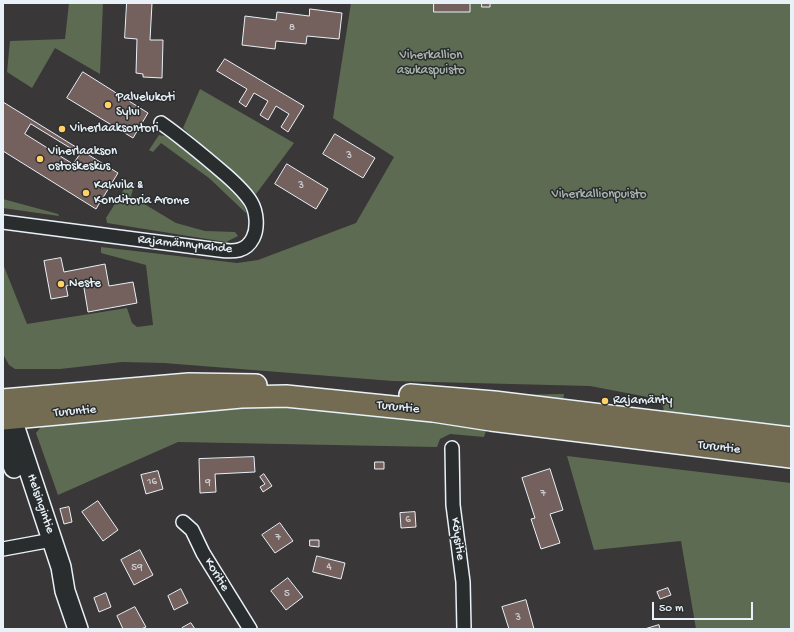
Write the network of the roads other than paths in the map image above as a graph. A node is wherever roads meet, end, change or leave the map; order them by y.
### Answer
1 (162, 123) dead end
2 (3, 222) edge
3 (5, 406) edge
4 (3, 438) edge
5 (791, 438) edge
6 (452, 448) dead end
7 (791, 456) edge
8 (183, 522) dead end
9 (46, 541) junction
10 (3, 549) edge
11 (78, 629) edge
12 (250, 629) edge
13 (464, 629) edge

1 - 2 street, Rajamännynahde
3 - 5 main road, Turuntie
3 - 7 main road, Turuntie
3 - 9 main road, Helsingintie
4 - 9 main road, Helsingintie
6 - 13 street, Köysitie
8 - 12 street, Koritie
9 - 10 street
9 - 11 main road, Helsingintie

